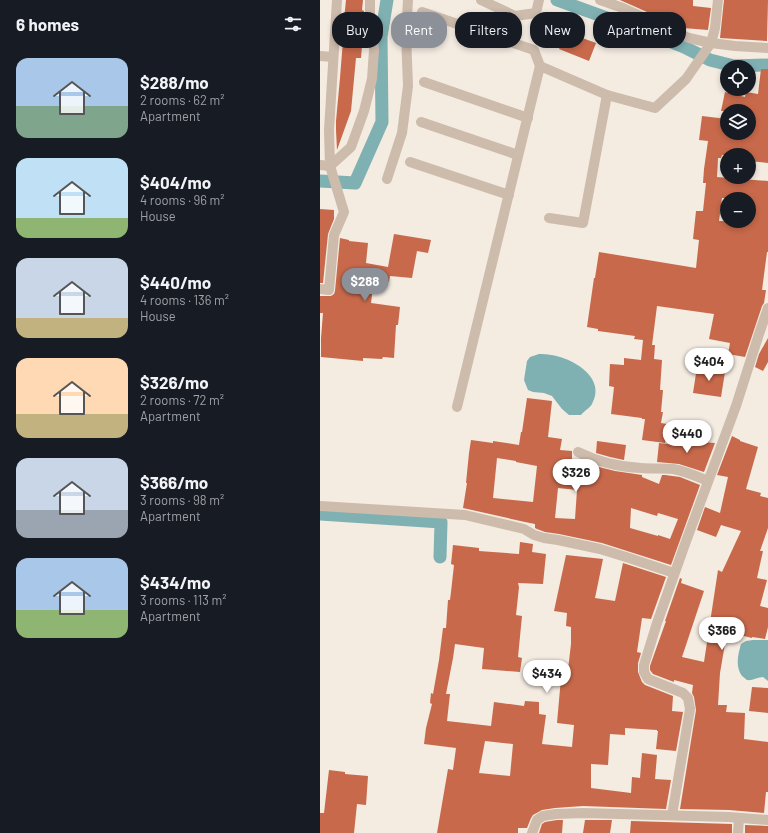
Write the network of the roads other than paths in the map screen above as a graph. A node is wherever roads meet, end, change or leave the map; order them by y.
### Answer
1 (337, 0) edge
2 (370, 0) edge
3 (408, 0) edge
4 (481, 0) edge
5 (539, 0) edge
6 (600, 0) edge
7 (718, 0) edge
8 (447, 20) edge
9 (711, 43) junction
10 (768, 48) edge
11 (320, 56) edge
12 (333, 57) junction
13 (540, 66) junction
14 (424, 82) dead end
15 (607, 95) junction
16 (528, 118) junction
17 (421, 122) dead end
18 (518, 156) junction
19 (410, 162) dead end
20 (325, 165) edge
21 (387, 179) dead end
22 (509, 195) junction
23 (549, 218) dead end
24 (320, 289) edge
25 (768, 308) edge
26 (457, 407) dead end
27 (578, 452) dead end
28 (708, 482) junction
29 (320, 506) edge
30 (674, 573) junction
31 (672, 815) junction
32 (739, 818) junction
33 (768, 820) edge
34 (532, 833) edge
35 (738, 833) edge

1 - 12 street
2 - 20 street
3 - 21 street
4 - 5 street
6 - 9 street
7 - 9 street
8 - 13 street
9 - 10 street
9 - 15 street
11 - 12 street
12 - 20 street
13 - 15 street
13 - 16 street
14 - 16 street
15 - 23 street
16 - 18 street
17 - 18 street
18 - 22 street
19 - 22 street
20 - 24 street
22 - 26 street
25 - 28 street
27 - 28 street
28 - 30 street
29 - 30 street
30 - 31 street
31 - 32 street
31 - 34 street
32 - 33 street
32 - 35 street

